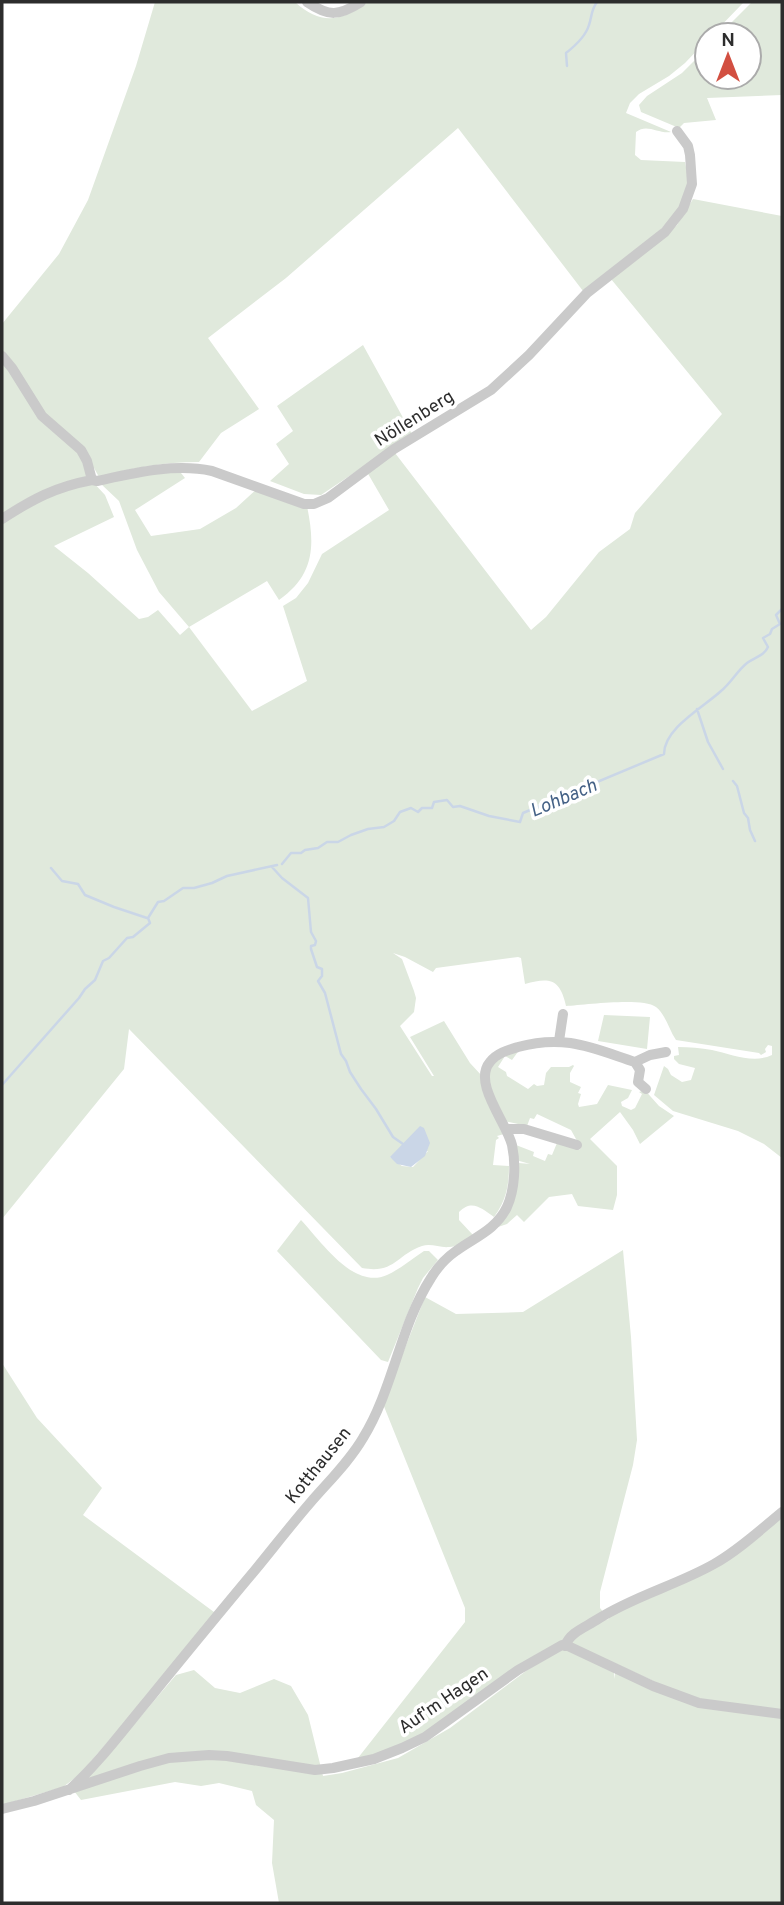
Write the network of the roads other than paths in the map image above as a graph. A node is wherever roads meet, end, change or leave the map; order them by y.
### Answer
1 (307, 2) edge
2 (361, 2) edge
3 (677, 131) dead end
4 (2, 356) edge
5 (92, 480) junction
6 (2, 519) edge
7 (563, 1014) dead end
8 (559, 1041) junction
9 (666, 1052) dead end
10 (635, 1062) junction
11 (646, 1089) dead end
12 (506, 1129) junction
13 (578, 1145) dead end
14 (782, 1512) edge
15 (565, 1646) junction
16 (782, 1714) edge
17 (69, 1790) junction
18 (2, 1809) edge

1 - 2 street
3 - 5 street, Nöllenberg
4 - 5 street
5 - 6 street, Nöllenberg
7 - 8 street
8 - 10 street, Kotthausen
8 - 12 street, Kotthausen
9 - 10 street
10 - 11 street
12 - 13 street
12 - 17 street, Kotthausen
14 - 15 street, Auf'm Hagen
15 - 16 street
15 - 17 street, Auf'm Hagen
17 - 18 street, Auf'm Hagen

